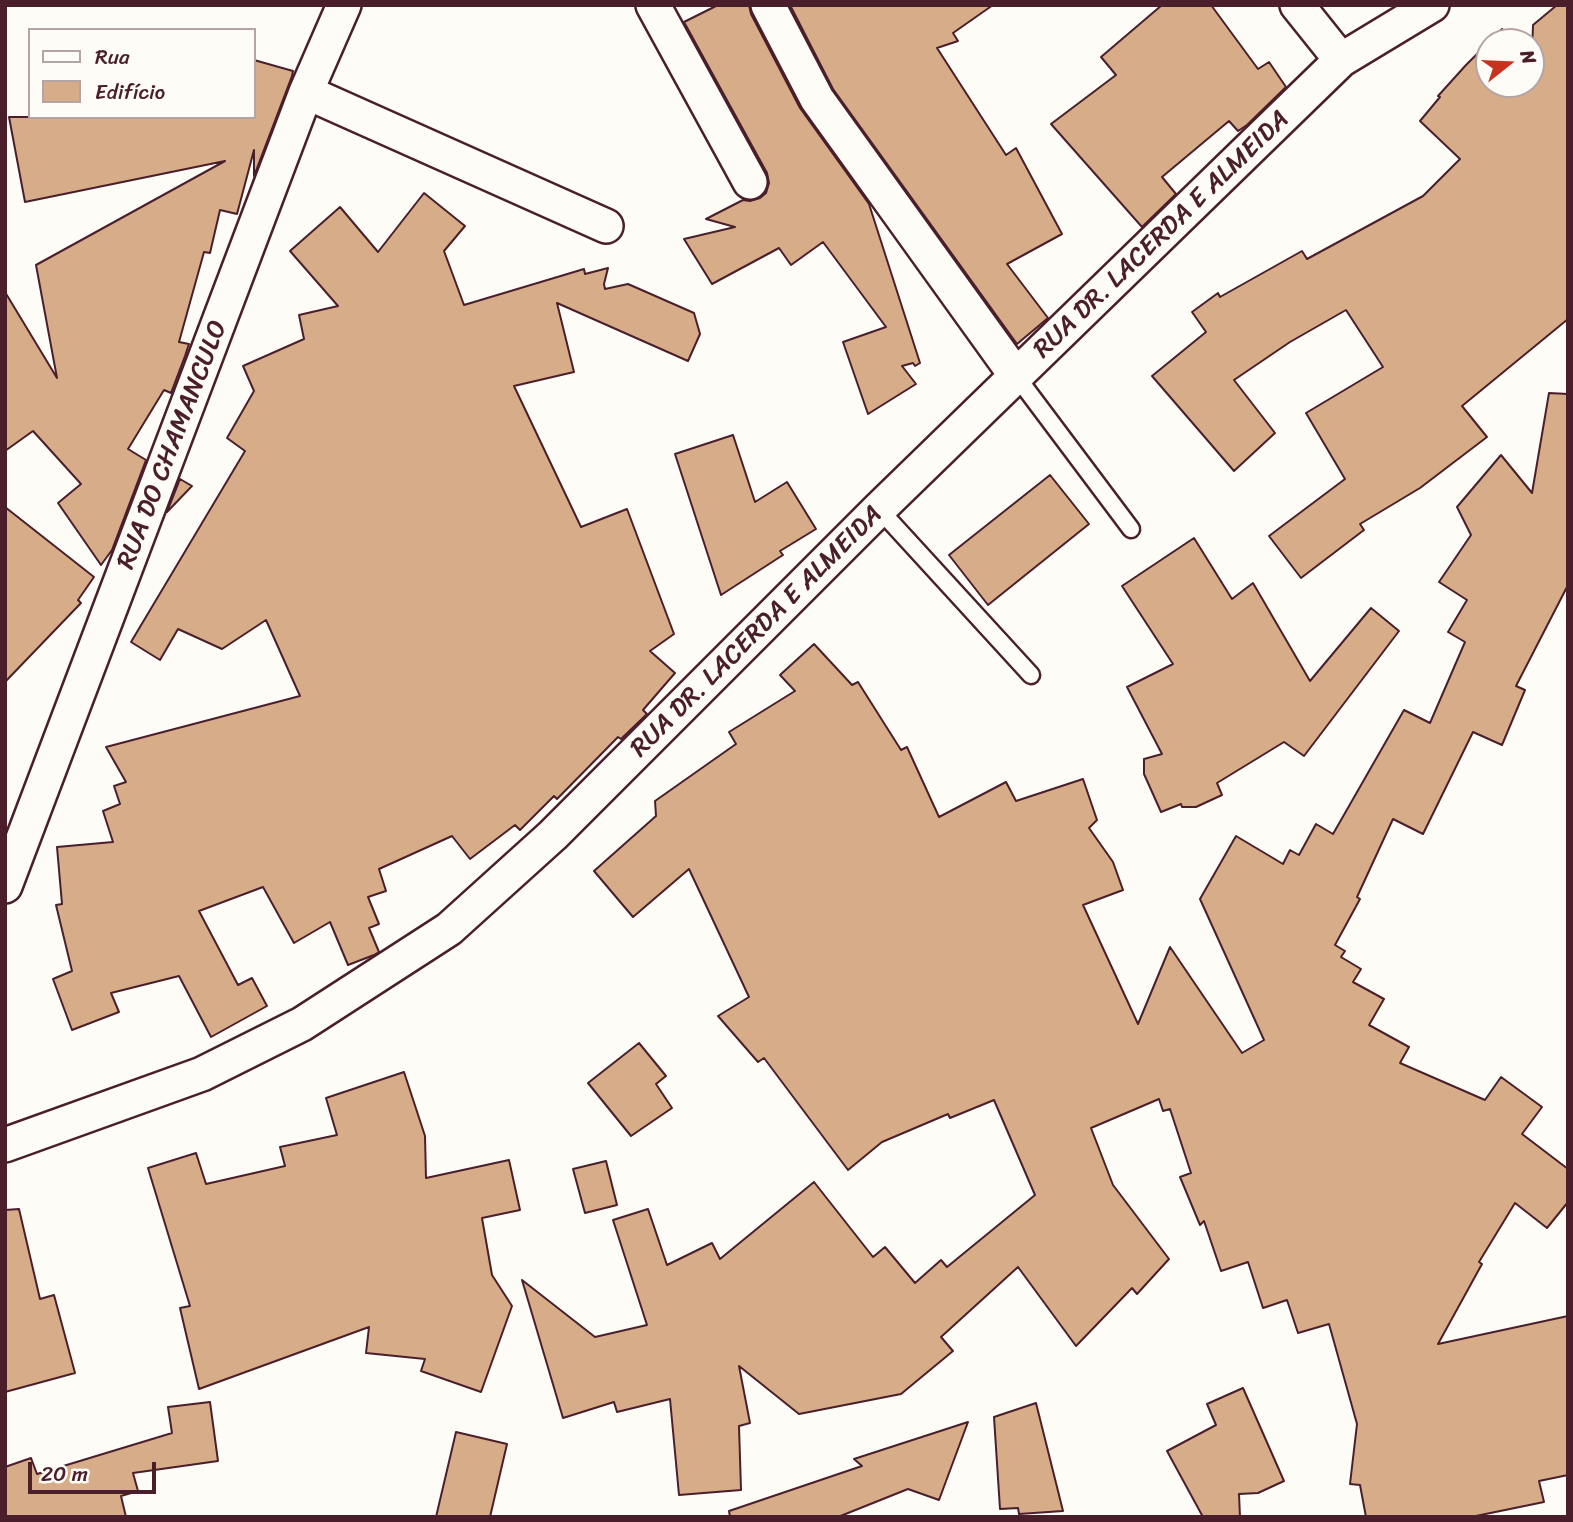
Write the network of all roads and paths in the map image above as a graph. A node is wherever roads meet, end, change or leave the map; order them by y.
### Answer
1 (344, 5) edge
2 (653, 5) edge
3 (768, 5) edge
4 (1297, 5) edge
5 (1432, 5) edge
6 (1340, 60) junction
7 (306, 93) junction
8 (750, 182) dead end
9 (606, 226) dead end
10 (1017, 377) junction
11 (879, 509) junction
12 (1130, 529) dead end
13 (1031, 675) dead end
14 (5, 886) edge
15 (5, 1146) edge

1 - 7 street, RUA DO CHAMANCULO
2 - 8 street
3 - 10 street
4 - 6 street
5 - 6 street, RUA DR. LACERDA E ALMEIDA
6 - 10 street, RUA DR. LACERDA E ALMEIDA
7 - 9 street
7 - 14 street, RUA DO CHAMANCULO
10 - 11 street, RUA DR. LACERDA E ALMEIDA
10 - 12 lane
11 - 13 lane
11 - 15 street, RUA DR. LACERDA E ALMEIDA

